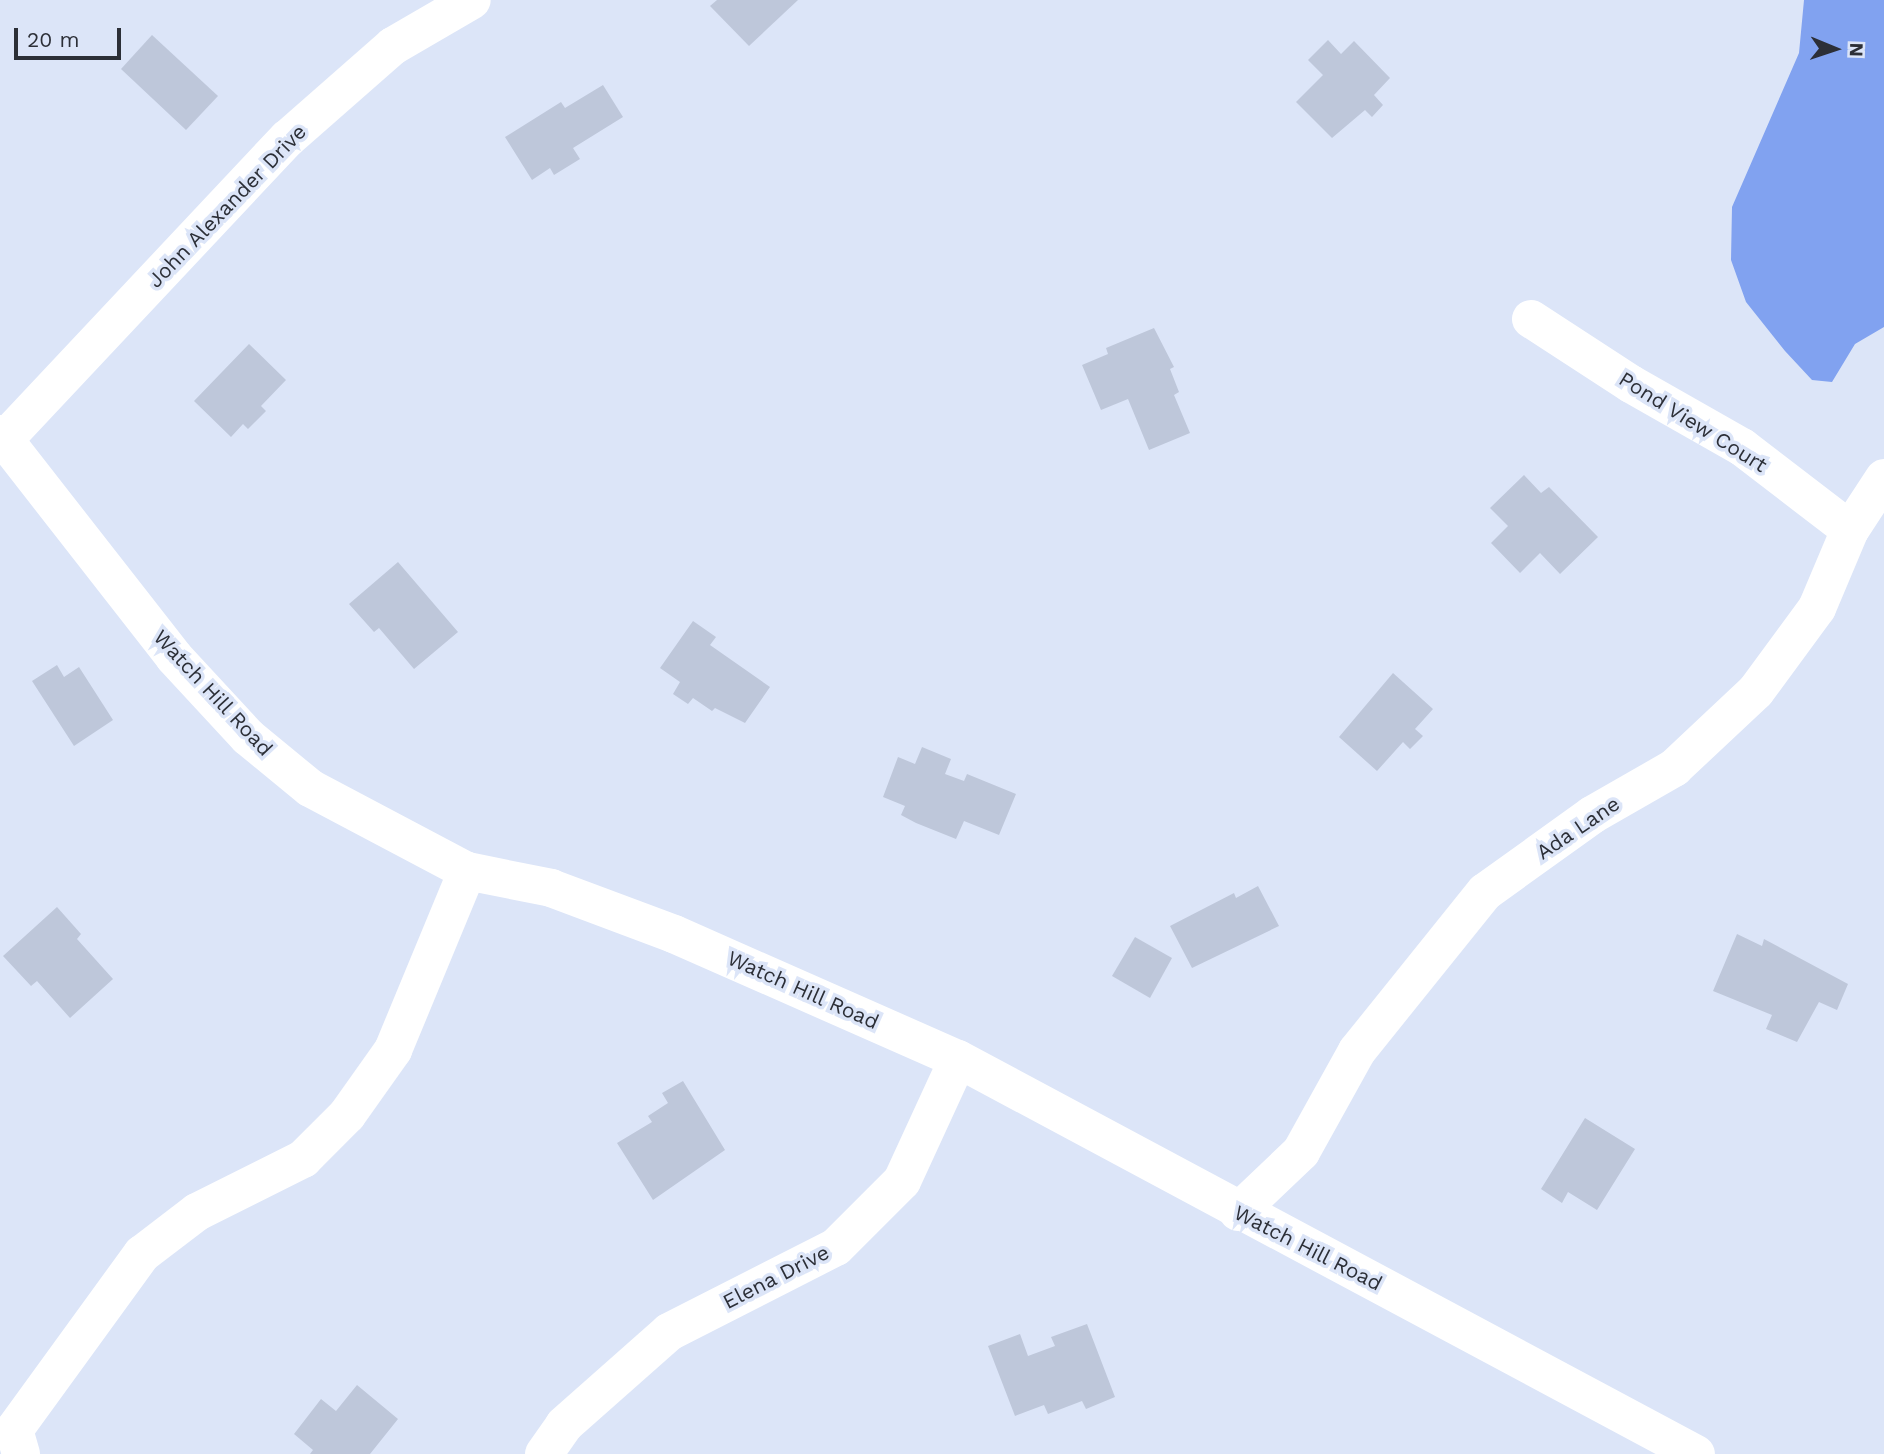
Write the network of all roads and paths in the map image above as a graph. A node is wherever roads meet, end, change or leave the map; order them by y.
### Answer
1 (472, 0) edge
2 (1531, 319) dead end
3 (2, 437) edge
4 (1884, 478) edge
5 (1850, 530) junction
6 (467, 871) junction
7 (958, 1059) junction
8 (1238, 1212) junction
9 (20, 1454) edge
10 (544, 1454) edge
11 (1696, 1454) edge

1 - 3 street, John Alexander Drive
2 - 5 street, Pond View Court
3 - 6 street, Watch Hill Road
4 - 5 street, Ada Lane
5 - 8 street, Ada Lane
6 - 7 street, Watch Hill Road
6 - 9 street
7 - 8 street, Watch Hill Road
7 - 10 street, Elena Drive
8 - 11 street, Watch Hill Road

